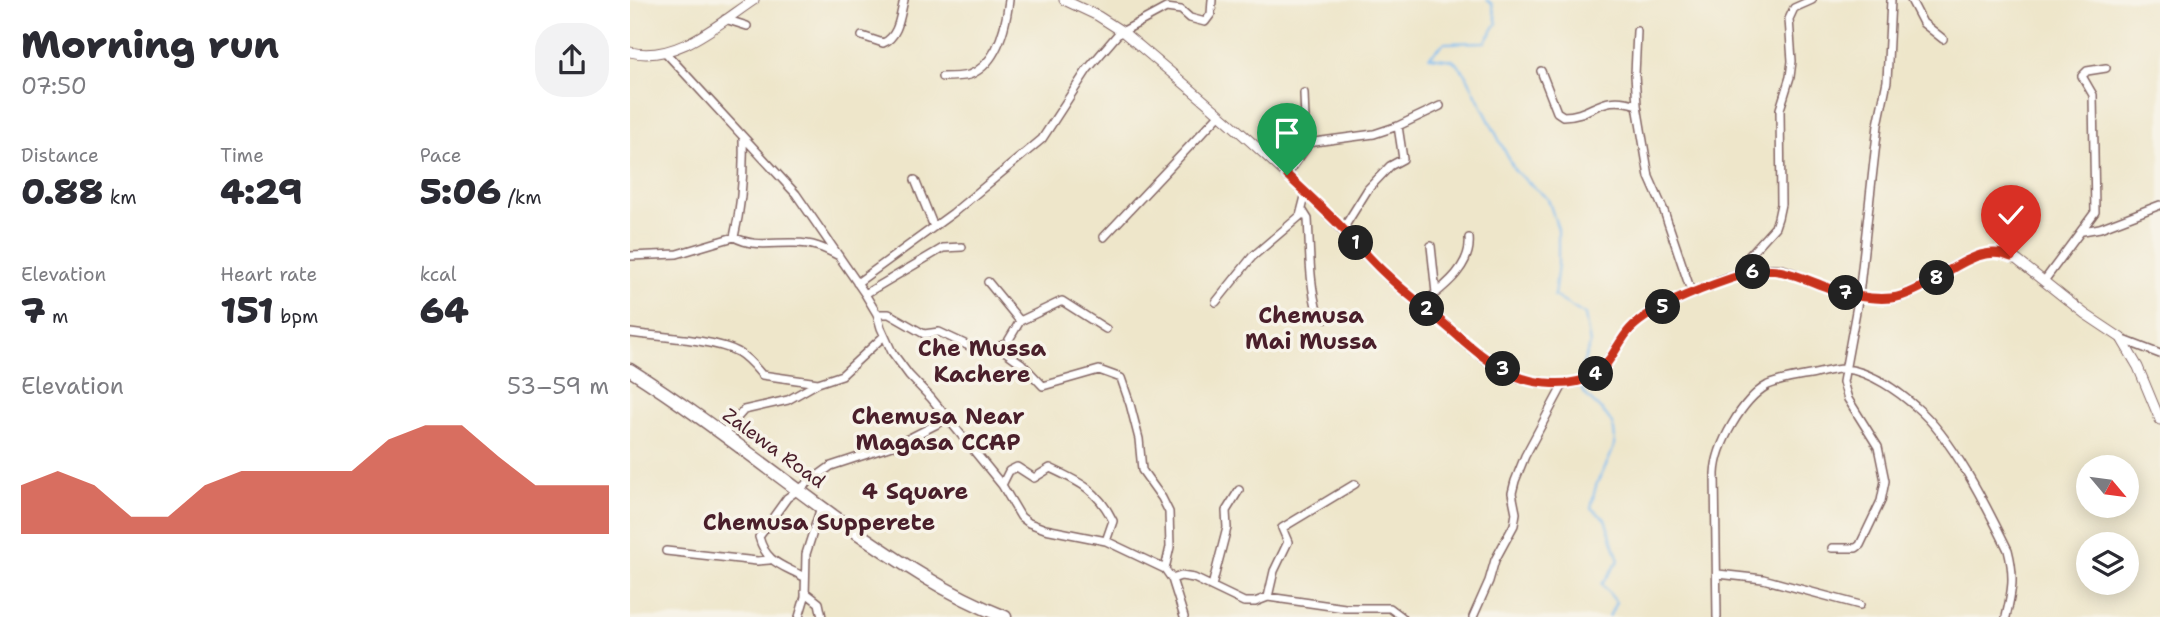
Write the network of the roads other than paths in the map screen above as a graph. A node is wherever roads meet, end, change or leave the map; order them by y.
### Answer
1 (754, 0) edge
2 (904, 0) edge
3 (1009, 0) edge
4 (1064, 0) edge
5 (1212, 0) edge
6 (1812, 0) edge
7 (1891, 0) edge
8 (1911, 0) edge
9 (725, 19) junction
10 (747, 26) dead end
11 (1637, 31) dead end
12 (1122, 32) junction
13 (862, 36) dead end
14 (1943, 39) dead end
15 (630, 52) edge
16 (665, 52) junction
17 (2106, 68) dead end
18 (1541, 72) dead end
19 (942, 77) dead end
20 (1304, 93) dead end
21 (1637, 105) junction
22 (1440, 106) dead end
23 (1219, 114) junction
24 (1398, 126) junction
25 (743, 139) junction
26 (1307, 143) junction
27 (1287, 175) junction
28 (915, 180) dead end
29 (1306, 193) junction
30 (2160, 205) edge
31 (1303, 211) junction
32 (934, 227) junction
33 (1343, 229) junction
34 (2083, 231) junction
35 (734, 237) junction
36 (1104, 237) dead end
37 (1469, 238) dead end
38 (1431, 246) dead end
39 (962, 247) dead end
40 (630, 256) edge
41 (839, 256) junction
42 (1748, 273) junction
43 (2043, 281) junction
44 (988, 282) dead end
45 (857, 283) junction
46 (1436, 293) junction
47 (864, 294) junction
48 (1692, 294) junction
49 (1859, 295) junction
50 (1216, 302) dead end
51 (1420, 305) junction
52 (877, 314) junction
53 (1326, 318) dead end
54 (1020, 320) junction
55 (1106, 329) dead end
56 (630, 333) edge
57 (884, 336) junction
58 (2121, 338) junction
59 (1000, 348) junction
60 (2160, 354) edge
61 (1844, 368) junction
62 (630, 370) edge
63 (818, 383) junction
64 (1564, 383) junction
65 (947, 419) junction
66 (2160, 420) edge
67 (723, 434) junction
68 (1355, 484) dead end
69 (1002, 485) junction
70 (797, 490) junction
71 (1239, 490) dead end
72 (821, 507) junction
73 (1106, 541) junction
74 (1832, 548) dead end
75 (666, 551) dead end
76 (769, 559) junction
77 (1165, 569) junction
78 (1718, 574) junction
79 (804, 577) junction
80 (1172, 579) junction
81 (1212, 586) junction
82 (804, 592) junction
83 (1268, 597) junction
84 (1860, 605) dead end
85 (799, 617) edge
86 (822, 617) edge
87 (1005, 617) edge
88 (1184, 617) edge
89 (1402, 617) edge
90 (1473, 617) edge
91 (1717, 617) edge
92 (2006, 617) edge

1 - 9 street
2 - 13 street
3 - 19 street
4 - 12 street
5 - 12 street
6 - 42 street
7 - 49 street
8 - 14 street
9 - 10 street
9 - 16 street
11 - 21 street
12 - 23 street
12 - 32 street
15 - 16 street
16 - 25 street
17 - 34 street
18 - 21 street
20 - 26 street
21 - 48 street
22 - 24 street
23 - 27 street
23 - 36 street
24 - 26 street
24 - 33 street
25 - 35 street
25 - 41 street
26 - 27 street
27 - 29 street
28 - 32 street
29 - 31 street
29 - 33 street
30 - 34 street
31 - 50 street
31 - 53 street
32 - 45 street
33 - 51 street
34 - 43 street
35 - 40 street
35 - 41 street
37 - 46 street
38 - 46 street
39 - 47 street
41 - 45 street
42 - 48 street
42 - 49 street
43 - 49 street
43 - 58 street
44 - 54 street
45 - 47 street
46 - 51 street
47 - 52 street
48 - 64 street
49 - 61 street
51 - 64 street
52 - 57 street
52 - 59 street
54 - 55 street
54 - 59 street
56 - 63 street
57 - 63 street
57 - 65 street
58 - 60 street
58 - 66 street
59 - 77 street
61 - 74 street
61 - 78 street
61 - 92 street
62 - 67 highway, Zalewa Road
63 - 67 street
64 - 90 street
65 - 69 street
65 - 70 street
67 - 70 highway, Zalewa Road
68 - 83 street
69 - 73 street
69 - 73 street
70 - 72 highway, Zalewa Road
70 - 76 street
71 - 81 street
72 - 79 street
72 - 87 highway, Zalewa Road
73 - 77 street
75 - 76 street
76 - 79 street
77 - 80 street
78 - 84 street
78 - 91 street
79 - 82 street
80 - 81 street
80 - 88 street
81 - 83 street
82 - 85 street
82 - 86 street
83 - 89 street

